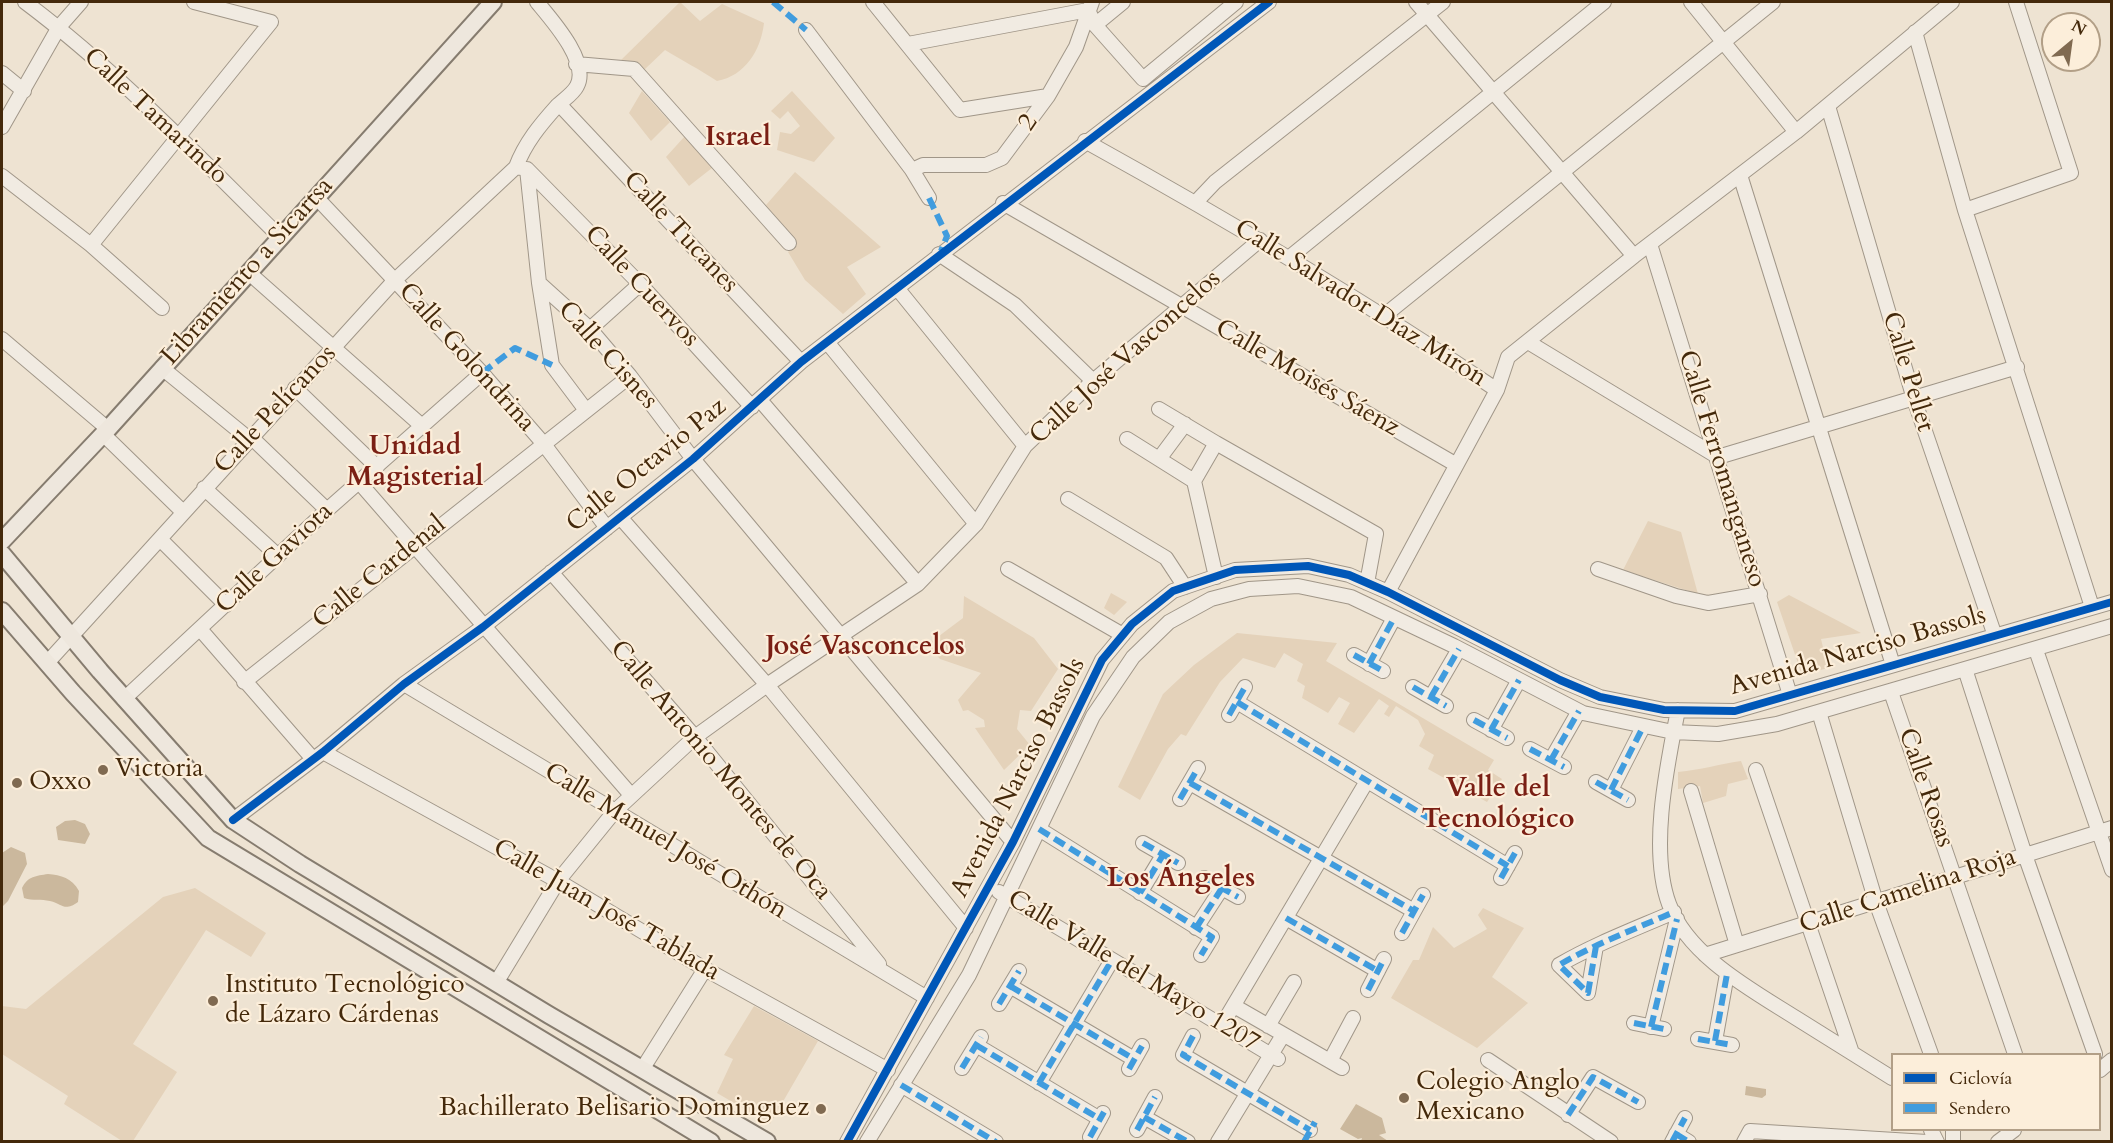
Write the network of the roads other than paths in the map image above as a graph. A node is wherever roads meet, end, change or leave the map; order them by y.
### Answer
1 (25, 2) edge
2 (81, 2) edge
3 (194, 2) edge
4 (493, 2) edge
5 (537, 2) edge
6 (873, 2) edge
7 (1123, 2) edge
8 (1236, 2) edge
9 (1269, 2) edge
10 (1416, 2) edge
11 (1443, 2) edge
12 (1604, 2) edge
13 (1691, 2) edge
14 (1773, 2) edge
15 (1952, 2) edge
16 (2016, 2) edge
17 (1090, 6) edge
18 (1426, 16) junction
19 (1095, 25) junction
20 (59, 27) junction
21 (806, 30) dead end
22 (1915, 32) junction
23 (1722, 40) junction
24 (908, 44) junction
25 (576, 63) junction
26 (2, 73) edge
27 (24, 90) junction
28 (1492, 92) junction
29 (1048, 96) junction
30 (559, 104) junction
31 (1828, 106) junction
32 (2, 127) edge
33 (1796, 132) junction
34 (179, 138) junction
35 (1085, 141) junction
36 (521, 168) junction
37 (912, 170) junction
38 (1562, 170) junction
39 (1740, 175) junction
40 (2, 176) edge
41 (316, 197) junction
42 (929, 198) dead end
43 (1196, 202) junction
44 (1004, 203) junction
45 (1965, 210) junction
46 (280, 237) junction
47 (1260, 240) junction
48 (789, 243) dead end
49 (1650, 244) junction
50 (91, 245) junction
51 (939, 254) junction
52 (1634, 256) junction
53 (1290, 258) junction
54 (248, 272) junction
55 (395, 280) junction
56 (539, 283) junction
57 (640, 284) junction
58 (897, 288) junction
59 (1179, 306) junction
60 (162, 308) dead end
61 (1385, 315) junction
62 (590, 329) junction
63 (2, 339) edge
64 (827, 342) junction
65 (1528, 342) junction
66 (335, 347) junction
67 (801, 362) junction
68 (2017, 367) junction
69 (162, 368) junction
70 (482, 373) junction
71 (630, 376) junction
72 (1093, 381) junction
73 (295, 388) junction
74 (1497, 390) junction
75 (1914, 399) junction
76 (756, 404) junction
77 (585, 409) junction
78 (1159, 409) dead end
79 (1185, 424) junction
80 (422, 426) junction
81 (1818, 428) junction
82 (105, 432) junction
83 (250, 438) junction
84 (1127, 439) dead end
85 (1216, 442) junction
86 (543, 443) junction
87 (1025, 446) junction
88 (1718, 457) junction
89 (693, 459) junction
90 (1158, 459) junction
91 (1455, 464) junction
92 (377, 467) junction
93 (1194, 481) junction
94 (359, 482) junction
95 (204, 489) junction
96 (1068, 500) dead end
97 (327, 510) junction
98 (183, 512) junction
99 (620, 517) junction
100 (976, 524) junction
101 (607, 528) junction
102 (160, 539) junction
103 (2, 541) edge
104 (413, 547) junction
105 (2, 554) edge
106 (278, 556) junction
107 (1598, 568) dead end
108 (1008, 569) dead end
109 (552, 572) junction
110 (1216, 577) junction
111 (1367, 583) junction
112 (918, 584) junction
113 (1185, 587) junction
114 (1388, 592) junction
115 (1760, 594) junction
116 (2112, 602) edge
117 (226, 605) junction
118 (2092, 607) junction
119 (2, 611) edge
120 (1394, 618) junction
121 (483, 627) junction
122 (200, 629) junction
123 (2111, 629) edge
124 (1123, 634) junction
125 (841, 635) junction
126 (1995, 636) junction
127 (72, 638) junction
128 (1459, 649) junction
129 (2036, 650) junction
130 (1354, 655) dead end
131 (46, 663) junction
132 (1369, 663) junction
133 (1893, 665) junction
134 (1965, 669) junction
135 (1383, 671) dead end
136 (1520, 680) junction
137 (244, 682) junction
138 (404, 684) junction
139 (767, 685) junction
140 (1245, 687) dead end
141 (1413, 687) dead end
142 (1891, 692) junction
143 (1790, 695) junction
144 (1431, 697) junction
145 (124, 699) junction
146 (1237, 702) junction
147 (1446, 706) dead end
148 (1678, 710) junction
149 (1579, 711) junction
150 (1819, 712) junction
151 (1229, 715) dead end
152 (1474, 720) dead end
153 (1643, 727) junction
154 (1491, 729) junction
155 (1674, 732) junction
156 (695, 737) junction
157 (1507, 738) dead end
158 (1530, 749) dead end
159 (318, 756) junction
160 (1551, 760) junction
161 (1564, 767) dead end
162 (1048, 768) junction
163 (1198, 768) dead end
164 (1756, 770) dead end
165 (1064, 776) junction
166 (1367, 781) junction
167 (1596, 782) dead end
168 (1190, 783) junction
169 (1611, 790) junction
170 (1691, 791) dead end
171 (630, 795) junction
172 (1180, 799) dead end
173 (1628, 800) dead end
174 (614, 812) junction
175 (233, 820) junction
176 (1039, 828) junction
177 (2105, 830) edge
178 (1013, 842) junction
179 (1143, 843) dead end
180 (1515, 853) dead end
181 (1163, 855) junction
182 (2025, 855) junction
183 (1320, 860) junction
184 (1178, 863) dead end
185 (2112, 870) edge
186 (1956, 877) junction
187 (1204, 878) dead end
188 (558, 881) junction
189 (989, 886) junction
190 (1222, 888) junction
191 (1140, 893) junction
192 (1007, 896) junction
193 (1423, 896) dead end
194 (1238, 897) dead end
195 (1876, 902) junction
196 (1414, 911) junction
197 (1676, 916) junction
198 (1286, 918) junction
199 (1808, 924) junction
200 (966, 928) junction
201 (1196, 928) junction
202 (1402, 933) dead end
203 (1737, 945) junction
204 (1596, 946) dead end
205 (1201, 955) dead end
206 (1705, 955) junction
207 (1112, 960) junction
208 (705, 969) junction
209 (1019, 971) dead end
210 (885, 973) junction
211 (1726, 974) junction
212 (496, 982) junction
213 (1294, 982) dead end
214 (1010, 986) junction
215 (1368, 990) dead end
216 (927, 998) junction
217 (999, 1004) dead end
218 (1234, 1006) junction
219 (549, 1015) junction
220 (1353, 1018) dead end
221 (1634, 1023) dead end
222 (1074, 1024) junction
223 (1222, 1025) junction
224 (1268, 1026) junction
225 (1193, 1036) dead end
226 (535, 1037) junction
227 (1286, 1037) junction
228 (1698, 1039) dead end
229 (1714, 1041) junction
230 (1732, 1045) dead end
231 (1142, 1046) dead end
232 (1852, 1053) junction
233 (1931, 1053) edge
234 (2015, 1053) edge
235 (2095, 1053) edge
236 (1274, 1057) junction
237 (1488, 1060) dead end
238 (643, 1068) junction
239 (962, 1068) dead end
240 (888, 1070) junction
241 (1891, 1077) edge
242 (1039, 1083) junction
243 (900, 1085) junction
244 (1250, 1096) junction
245 (1155, 1097) dead end
246 (1638, 1102) dead end
247 (1568, 1115) junction
248 (1685, 1119) dead end
249 (1310, 1131) edge
250 (2013, 1131) edge
251 (1747, 1136) edge
252 (1090, 1137) dead end
253 (1674, 1138) edge
254 (711, 1142) edge
255 (767, 1142) edge
256 (847, 1142) edge
257 (867, 1142) edge
258 (996, 1142) edge
259 (1188, 1142) edge
260 (1218, 1142) edge
261 (1228, 1142) edge
262 (1611, 1142) edge
263 (1689, 1142) edge
264 (1927, 1142) edge
265 (1998, 1142) edge

1 - 20 street, Calle Tamarindo
2 - 20 street
3 - 34 street
4 - 41 main road, Libramiento a Sicartsa
5 - 25 street
6 - 24 street
7 - 19 street
8 - 19 street
9 - 35 street, Calle Octavio Paz
10 - 18 street
11 - 18 street
12 - 28 street
13 - 23 street
14 - 23 street
15 - 22 street
16 - 45 street
17 - 19 street
17 - 24 street
17 - 29 street, 2
18 - 28 street
18 - 43 street
20 - 27 street
20 - 34 street, Calle Tamarindo
21 - 37 street
22 - 31 street
22 - 45 street
23 - 33 street
23 - 38 street
24 - 29 street
25 - 30 street, Calle Pelícanos
25 - 48 street
26 - 27 street
27 - 32 street
28 - 38 street
28 - 53 street
29 - 37 street, 2
30 - 36 street, Calle Pelícanos
30 - 67 street, Calle Tucanes
31 - 33 street
31 - 75 street, Calle Pellet
33 - 39 street
34 - 46 street, Calle Tamarindo
34 - 50 street
35 - 43 street, Calle Salvador Díaz Mirón
35 - 44 street, Calle Octavio Paz
36 - 55 street, Calle Pelícanos
36 - 56 street
36 - 57 street, Calle Cuervos
37 - 42 street
38 - 52 street
38 - 61 street
39 - 49 street
39 - 81 street
40 - 50 street
41 - 46 main road, Libramiento a Sicartsa
41 - 55 street, Calle Golondrina
43 - 47 street, Calle Salvador Díaz Mirón
44 - 51 street, Calle Octavio Paz
44 - 59 street, Calle Moisés Sáenz
45 - 68 street
46 - 54 main road, Libramiento a Sicartsa
47 - 53 street, Calle Salvador Díaz Mirón
47 - 59 street, Calle José Vasconcelos
49 - 52 street
49 - 88 street, Calle Ferromanganeso
50 - 60 street
51 - 58 street, Calle Octavio Paz
51 - 72 street
52 - 65 street
53 - 61 street, Calle Salvador Díaz Mirón
54 - 66 street
54 - 69 main road, Libramiento a Sicartsa
55 - 66 street, Calle Pelícanos
55 - 70 street, Calle Golondrina
56 - 62 street, Calle Cisnes
56 - 77 street
57 - 62 street
57 - 76 street, Calle Cuervos
58 - 64 street, Calle Octavio Paz
58 - 87 street
59 - 72 street, Calle José Vasconcelos
59 - 91 street, Calle Moisés Sáenz
61 - 74 street, Calle Salvador Díaz Mirón
62 - 71 street, Calle Cisnes
63 - 82 street
64 - 67 street, Calle Octavio Paz
64 - 100 street
65 - 74 street
65 - 88 street
66 - 73 street, Calle Pelícanos
66 - 80 street
67 - 76 street, Calle Octavio Paz
68 - 75 street
68 - 118 street
69 - 82 main road, Libramiento a Sicartsa
69 - 83 street
70 - 80 street, Calle Gaviota
70 - 86 street, Calle Golondrina
71 - 77 street, Calle Cardenal
71 - 89 street, Calle Cisnes
72 - 87 street, Calle José Vasconcelos
73 - 83 street, Calle Pelícanos
73 - 92 street
74 - 91 street, Calle Salvador Díaz Mirón
75 - 81 street
75 - 126 street, Calle Pellet
76 - 89 street, Calle Octavio Paz
76 - 112 street, Calle Cuervos
77 - 86 street, Calle Cardenal
78 - 79 street
79 - 85 street
79 - 90 street
80 - 92 street, Calle Gaviota
81 - 88 street
81 - 133 street
82 - 98 street
82 - 103 main road, Libramiento a Sicartsa
83 - 95 street, Calle Pelícanos
83 - 97 street
84 - 90 street
85 - 93 street
85 - 111 street
86 - 101 street, Calle Golondrina
86 - 104 street, Calle Cardenal
87 - 100 street, Calle José Vasconcelos
88 - 115 street, Calle Ferromanganeso
89 - 99 street, Calle Octavio Paz
89 - 125 street, Calle Cisnes
90 - 93 street
91 - 114 street, Calle Salvador Díaz Mirón
92 - 94 street, Calle Gaviota
93 - 110 street
94 - 97 street, Calle Gaviota
94 - 104 street
95 - 98 street, Calle Pelícanos
95 - 106 street
96 - 113 street
97 - 106 street, Calle Gaviota
98 - 102 street, Calle Pelícanos
99 - 101 street, Calle Octavio Paz
99 - 139 street
100 - 112 street, Calle José Vasconcelos
101 - 109 street, Calle Octavio Paz
102 - 117 street
102 - 127 street, Calle Pelícanos
104 - 121 street
104 - 137 street, Calle Cardenal
105 - 127 main road
106 - 117 street, Calle Gaviota
107 - 115 street
108 - 124 street
109 - 121 street, Calle Octavio Paz
109 - 156 street, Calle Antonio Montes de Oca
110 - 111 street, Avenida Narciso Bassols
110 - 113 street, Avenida Narciso Bassols
111 - 114 street, Avenida Narciso Bassols
112 - 125 street, Calle José Vasconcelos
113 - 124 street, Avenida Narciso Bassols
114 - 148 street, Avenida Narciso Bassols
115 - 143 street, Calle Ferromanganeso
116 - 118 street, Avenida Narciso Bassols
117 - 122 street, Calle Gaviota
118 - 126 street, Avenida Narciso Bassols
119 - 131 main road
120 - 128 street, Avenida Narciso Bassols
120 - 132 street
120 - 165 street, Avenida Narciso Bassols
121 - 138 street, Calle Octavio Paz
121 - 171 street
122 - 137 street, Calle Juan José Tablada
122 - 145 street, Calle Gaviota
123 - 129 street, Avenida Narciso Bassols
124 - 162 street, Avenida Narciso Bassols
125 - 139 street, Calle José Vasconcelos
125 - 178 street, Calle Cisnes
126 - 133 street, Avenida Narciso Bassols
127 - 131 street, Calle Pelícanos
127 - 145 main road
128 - 136 street, Avenida Narciso Bassols
128 - 144 street
129 - 134 street, Avenida Narciso Bassols
129 - 177 street
130 - 132 street
131 - 226 main road
132 - 135 street
133 - 143 street, Avenida Narciso Bassols
134 - 142 street, Avenida Narciso Bassols
134 - 182 street
136 - 149 street, Avenida Narciso Bassols
136 - 154 street
137 - 159 street, Calle Juan José Tablada
138 - 159 street, Calle Octavio Paz
138 - 174 street, Calle Manuel José Othón
139 - 156 street, Calle José Vasconcelos
139 - 200 street
140 - 146 street
141 - 144 street
142 - 150 street, Avenida Narciso Bassols
142 - 186 street, Calle Rosas
143 - 148 street, Avenida Narciso Bassols
144 - 147 street
145 - 175 main road
146 - 151 street
146 - 166 street
148 - 155 street
149 - 153 street, Avenida Narciso Bassols
149 - 160 street
150 - 155 street, Avenida Narciso Bassols
150 - 195 street
152 - 154 street
153 - 155 street, Avenida Narciso Bassols
153 - 169 street
154 - 157 street
155 - 197 street
156 - 171 street, Calle José Vasconcelos
156 - 210 street, Calle Antonio Montes de Oca
158 - 160 street
159 - 175 street, Calle Octavio Paz
159 - 188 street, Calle Juan José Tablada
160 - 161 street
162 - 165 street
162 - 178 street, Avenida Narciso Bassols
163 - 168 street
164 - 199 street
165 - 176 street, Avenida Narciso Bassols
166 - 180 street
166 - 183 street
167 - 169 street
168 - 172 street
168 - 183 street
169 - 173 street
170 - 203 street
171 - 174 street, Calle José Vasconcelos
174 - 188 street, Calle José Vasconcelos
174 - 210 street, Calle Manuel José Othón
175 - 212 main road
176 - 191 street
176 - 192 street, Avenida Narciso Bassols
177 - 182 street, Calle Camelina Roja
177 - 185 street
178 - 189 street, Avenida Narciso Bassols
179 - 181 street
181 - 184 street
181 - 191 street
182 - 186 street, Calle Camelina Roja
182 - 235 street
183 - 196 street
183 - 198 street
186 - 195 street, Calle Camelina Roja
186 - 234 street, Calle Rosas
187 - 190 street
188 - 208 street, Calle Juan José Tablada
188 - 212 street, Calle José Vasconcelos
189 - 192 street, Calle Valle del Mayo 1207
189 - 200 street, Avenida Narciso Bassols
190 - 194 street
190 - 201 street
191 - 201 street
192 - 207 street, Calle Valle del Mayo 1207
192 - 243 street, Avenida Narciso Bassols
193 - 196 street
195 - 199 street, Calle Camelina Roja
195 - 233 street
196 - 202 street
197 - 204 street
197 - 206 street
197 - 221 street
198 - 215 street
198 - 218 street
199 - 203 street, Calle Camelina Roja
199 - 232 street
200 - 216 street, Avenida Narciso Bassols
201 - 205 street
203 - 206 street, Calle Camelina Roja
206 - 211 street
207 - 222 street
207 - 223 street, Calle Valle del Mayo 1207
208 - 238 street
208 - 240 street, Calle Juan José Tablada
209 - 214 street
210 - 216 street, Calle Manuel José Othón
211 - 229 street
211 - 232 street
212 - 219 main road
213 - 224 street
214 - 217 street
214 - 222 street
216 - 240 street, Avenida Narciso Bassols
218 - 223 street
218 - 224 street
219 - 226 main road
219 - 238 main road
220 - 227 street
222 - 231 street
222 - 242 street
223 - 236 street, Calle Valle del Mayo 1207
224 - 227 street
225 - 244 street
226 - 254 main road
227 - 236 street
228 - 229 street
229 - 230 street
232 - 241 street
236 - 244 street
237 - 247 street
238 - 255 main road
239 - 242 street
240 - 256 street, Avenida Narciso Bassols
242 - 252 street
243 - 257 street, Avenida Narciso Bassols
243 - 258 street
244 - 249 street
244 - 260 street
244 - 261 street
245 - 259 street
246 - 247 street
247 - 262 street
248 - 253 street
250 - 265 street
251 - 264 street
253 - 263 street

